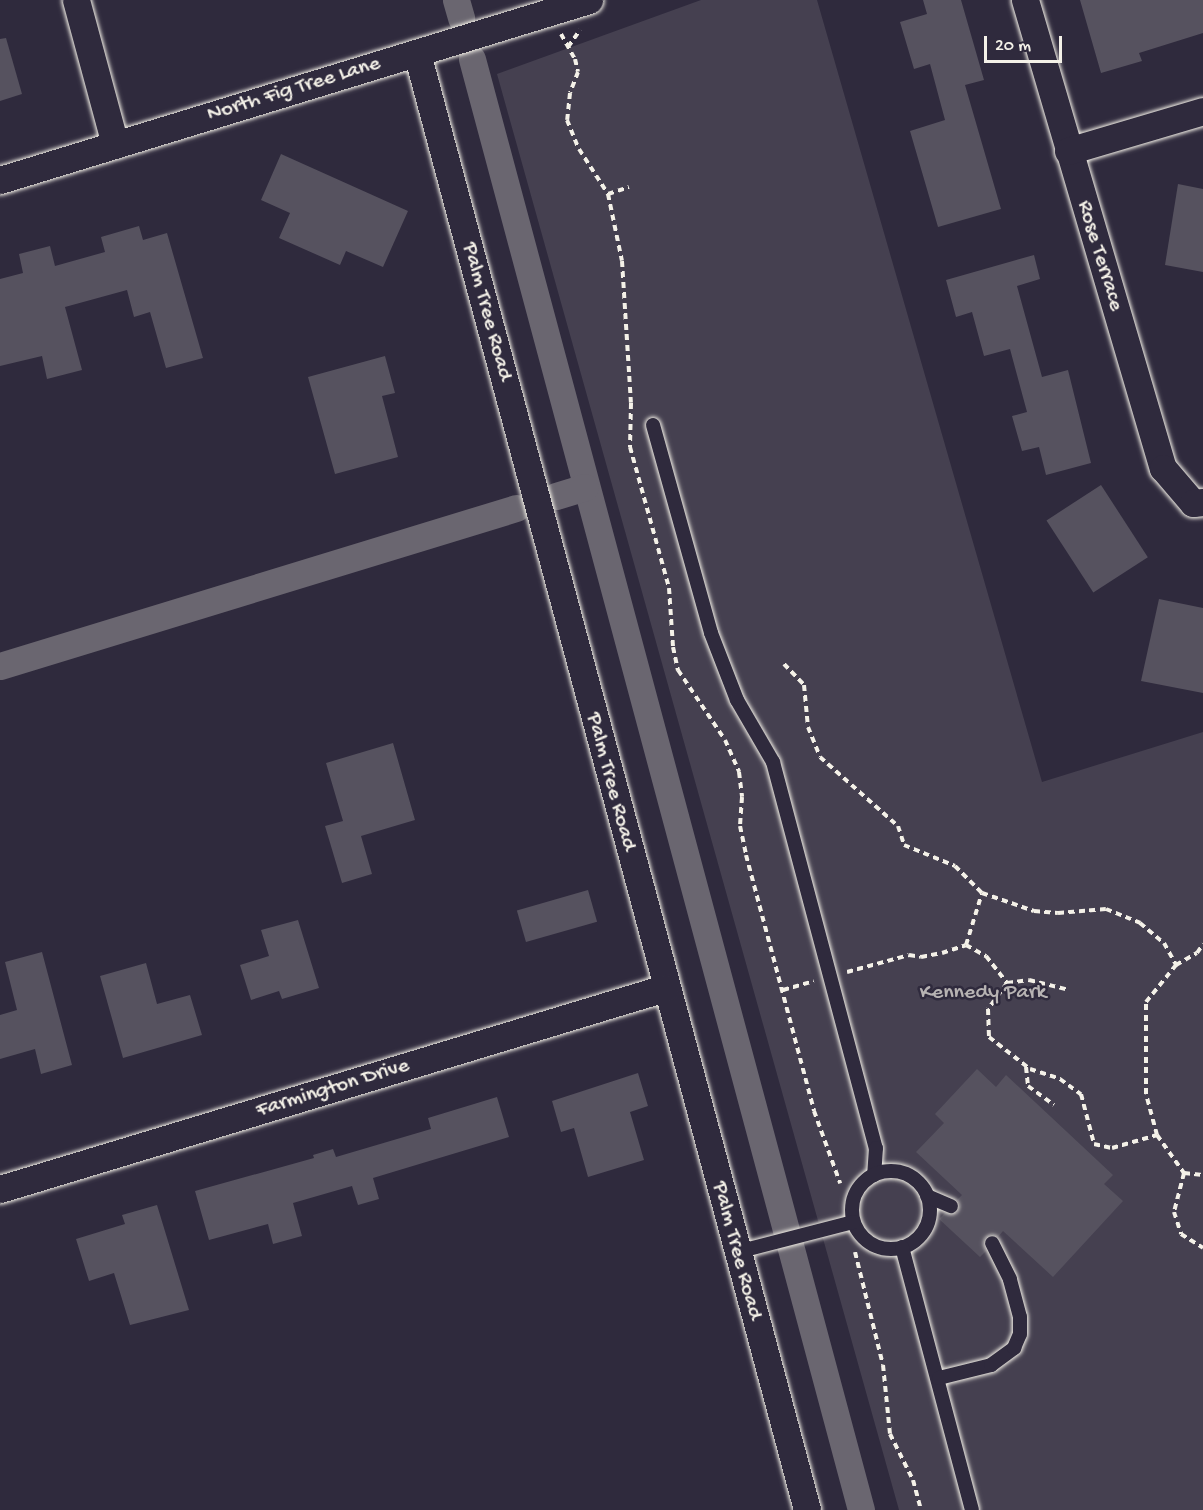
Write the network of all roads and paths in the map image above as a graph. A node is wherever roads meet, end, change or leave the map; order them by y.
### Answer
1 (76, 0) edge
2 (589, 0) edge
3 (1025, 0) edge
4 (537, 8) edge
5 (417, 53) junction
6 (1203, 111) edge
7 (115, 145) junction
8 (1068, 151) junction
9 (0, 180) edge
10 (629, 187) dead end
11 (608, 194) dead end
12 (653, 425) dead end
13 (1198, 502) edge
14 (784, 664) dead end
15 (982, 893) junction
16 (1203, 944) edge
17 (966, 945) junction
18 (1176, 965) junction
19 (844, 972) dead end
20 (1007, 983) junction
21 (665, 988) junction
22 (1069, 990) dead end
23 (1026, 1066) junction
24 (1054, 1106) dead end
25 (1157, 1135) junction
26 (1184, 1173) junction
27 (874, 1175) junction
28 (1203, 1175) edge
29 (0, 1189) edge
30 (927, 1196) junction
31 (951, 1206) dead end
32 (853, 1222) junction
33 (992, 1244) dead end
34 (902, 1248) junction
35 (1203, 1248) edge
36 (746, 1250) junction
37 (855, 1252) dead end
38 (939, 1378) junction
39 (807, 1510) edge
40 (921, 1510) edge
41 (972, 1510) edge

1 - 7 street
2 - 4 street, North Fig Tree Lane
3 - 8 street, Rose Terrace
4 - 5 street, North Fig Tree Lane
5 - 7 street, North Fig Tree Lane
5 - 21 street, Palm Tree Road
6 - 8 street
7 - 9 street, North Fig Tree Lane
8 - 13 street, Rose Terrace
10 - 11 path
12 - 27 lane
14 - 15 path
15 - 17 path
15 - 18 path
16 - 18 path
17 - 19 path
17 - 20 path
18 - 25 path
20 - 22 path
20 - 23 path
21 - 29 street, Farmington Drive
21 - 36 street, Palm Tree Road
23 - 24 path
23 - 25 path
25 - 26 path
26 - 28 path
26 - 35 path
27 - 30 lane
27 - 32 lane
30 - 31 lane
30 - 34 lane
32 - 34 lane
32 - 36 lane
33 - 38 lane
34 - 38 lane
36 - 39 street, Palm Tree Road
37 - 40 path
38 - 41 lane

